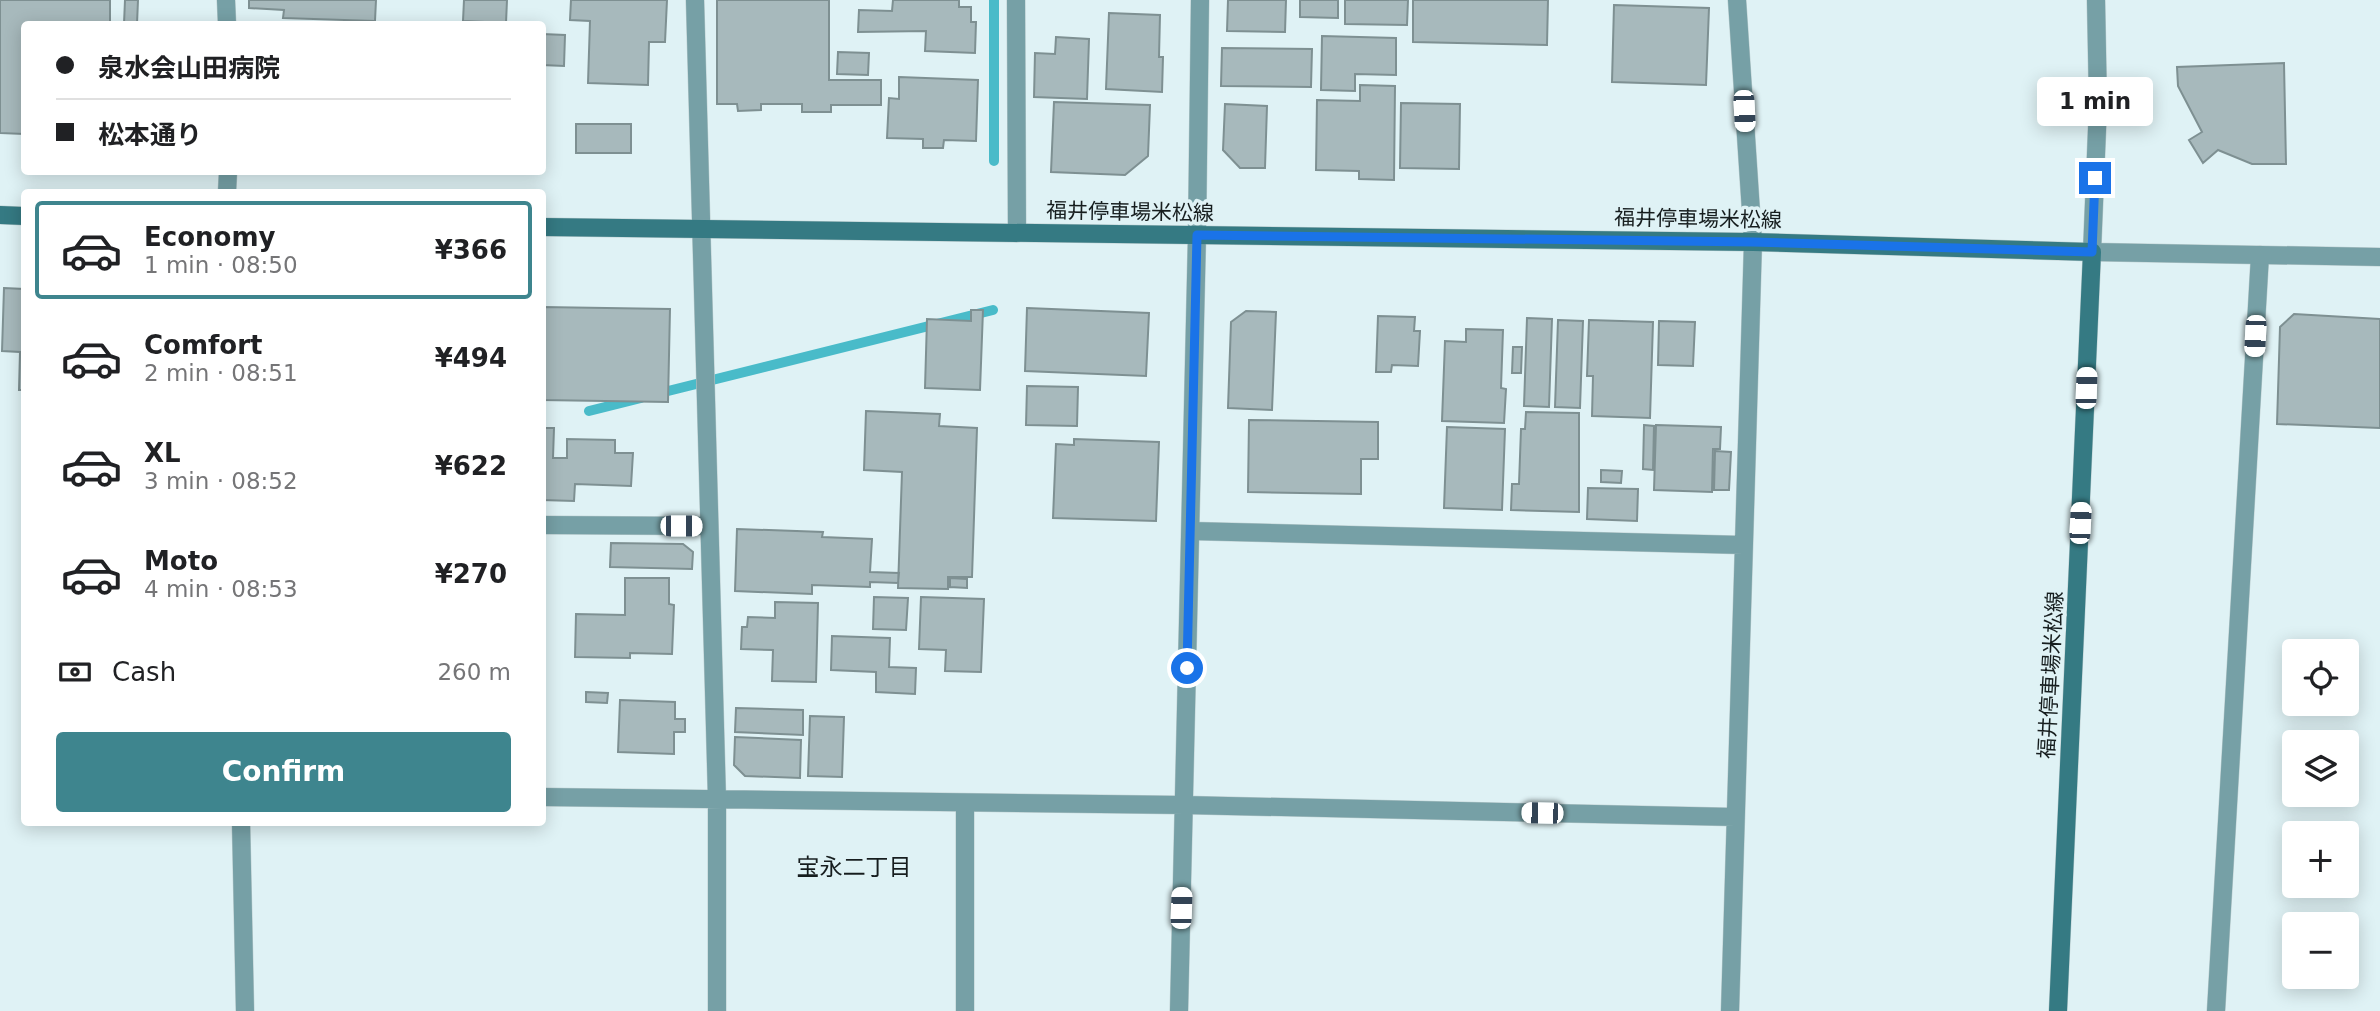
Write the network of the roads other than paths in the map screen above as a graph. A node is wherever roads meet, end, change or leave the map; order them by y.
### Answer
1 (226, 0) edge
2 (695, 0) edge
3 (1016, 0) edge
4 (1200, 0) edge
5 (1737, 0) edge
6 (2096, 0) edge
7 (226, 21) edge
8 (0, 215) edge
9 (21, 216) edge
10 (546, 227) edge
11 (700, 231) junction
12 (1017, 233) junction
13 (1197, 235) junction
14 (1753, 242) junction
15 (2092, 252) junction
16 (2260, 255) junction
17 (2380, 257) edge
18 (546, 525) edge
19 (709, 526) junction
20 (1191, 531) junction
21 (1743, 545) junction
22 (546, 797) edge
23 (717, 800) junction
24 (965, 803) junction
25 (1184, 805) junction
26 (1735, 817) junction
27 (240, 826) edge
28 (245, 1011) edge
29 (717, 1011) edge
30 (965, 1011) edge
31 (1179, 1011) edge
32 (1730, 1011) edge
33 (2059, 1011) edge
34 (2216, 1011) edge

1 - 7 street
2 - 11 street
3 - 12 street
4 - 13 street
5 - 14 street
6 - 15 street
8 - 9 main road
10 - 11 main road, 福井停車場米松線
11 - 12 main road, 福井停車場米松線
11 - 19 street
12 - 13 main road, 福井停車場米松線
13 - 14 main road, 福井停車場米松線
13 - 20 street
14 - 15 main road, 福井停車場米松線
14 - 21 street
15 - 16 street
15 - 33 main road, 福井停車場米松線
16 - 17 street
16 - 34 street
18 - 19 street
19 - 23 street
20 - 21 street
20 - 25 street
21 - 26 street
22 - 23 street
23 - 24 street
23 - 29 street
24 - 25 street
24 - 30 street
25 - 26 street
25 - 31 street
26 - 32 street
27 - 28 street

